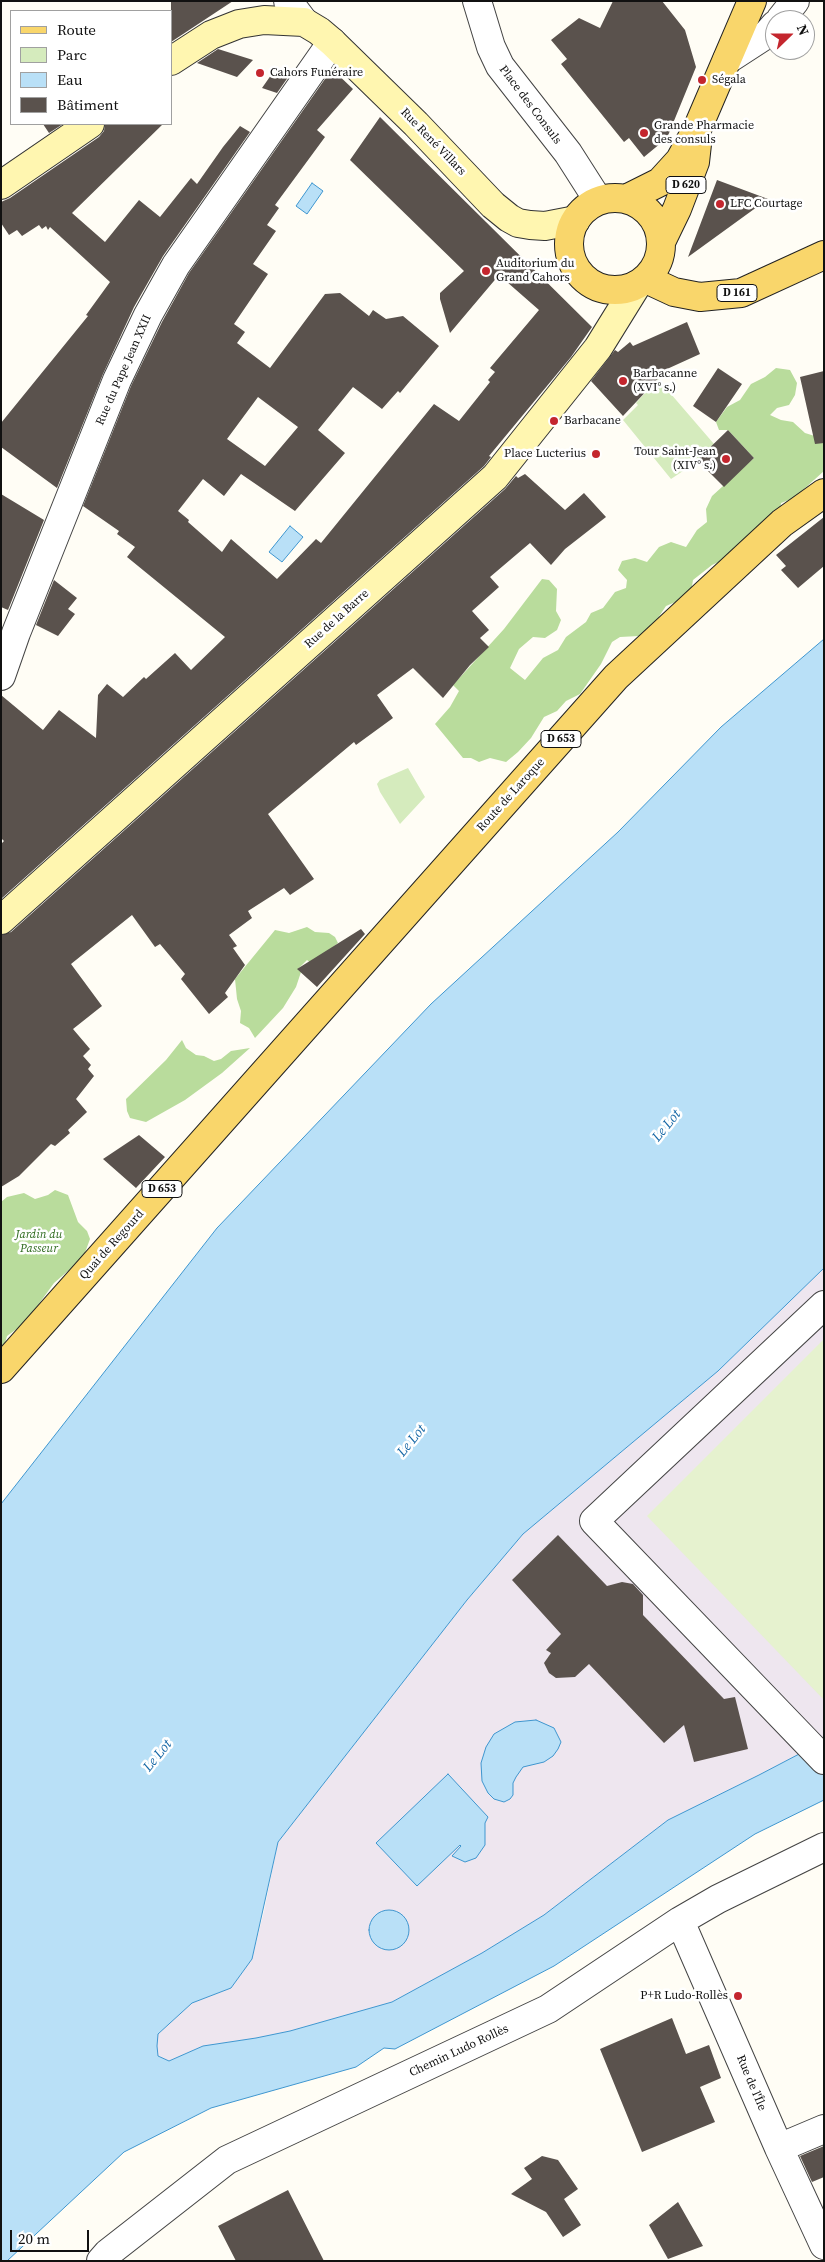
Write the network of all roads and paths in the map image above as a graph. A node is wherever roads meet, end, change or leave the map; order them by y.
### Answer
1 (478, 1) edge
2 (752, 1) edge
3 (296, 12) edge
4 (765, 36) edge
5 (332, 42) junction
6 (172, 60) edge
7 (727, 60) junction
8 (89, 125) edge
9 (698, 128) junction
10 (1, 185) edge
11 (626, 199) junction
12 (598, 200) junction
13 (576, 220) junction
14 (662, 240) junction
15 (824, 255) edge
16 (642, 282) junction
17 (824, 493) edge
18 (1, 676) edge
19 (1, 920) edge
20 (321, 1008) joint
21 (824, 1306) edge
22 (1, 1369) edge
23 (824, 1760) edge
24 (824, 1847) edge
25 (680, 1921) junction
26 (824, 2129) edge
27 (779, 2148) junction
28 (824, 2245) edge
29 (101, 2261) edge

1 - 12 street, Place des Consuls
2 - 7 main road, D 620
3 - 5 main road, Rue René Villars
3 - 6 main road
4 - 7 street
5 - 13 main road, Rue René Villars
5 - 18 street, Rue du Pape Jean XXII
7 - 9 main road, D 620
8 - 10 main road
9 - 11 main road, D 620
9 - 14 main road, D 620
11 - 12 main road
11 - 14 main road
12 - 13 main road
13 - 16 main road
14 - 16 main road
15 - 16 main road, D 161
16 - 19 main road, Rue de la Barre
17 - 20 main road, Route de Laroque / D 653
20 - 22 main road, Quai de Regourd / D 653
21 - 23 street
24 - 25 street, Chemin Ludo Rollès
25 - 27 street, Rue de l'Île
25 - 29 street, Chemin Ludo Rollès
26 - 27 street
27 - 28 street, Rue de l'Île

